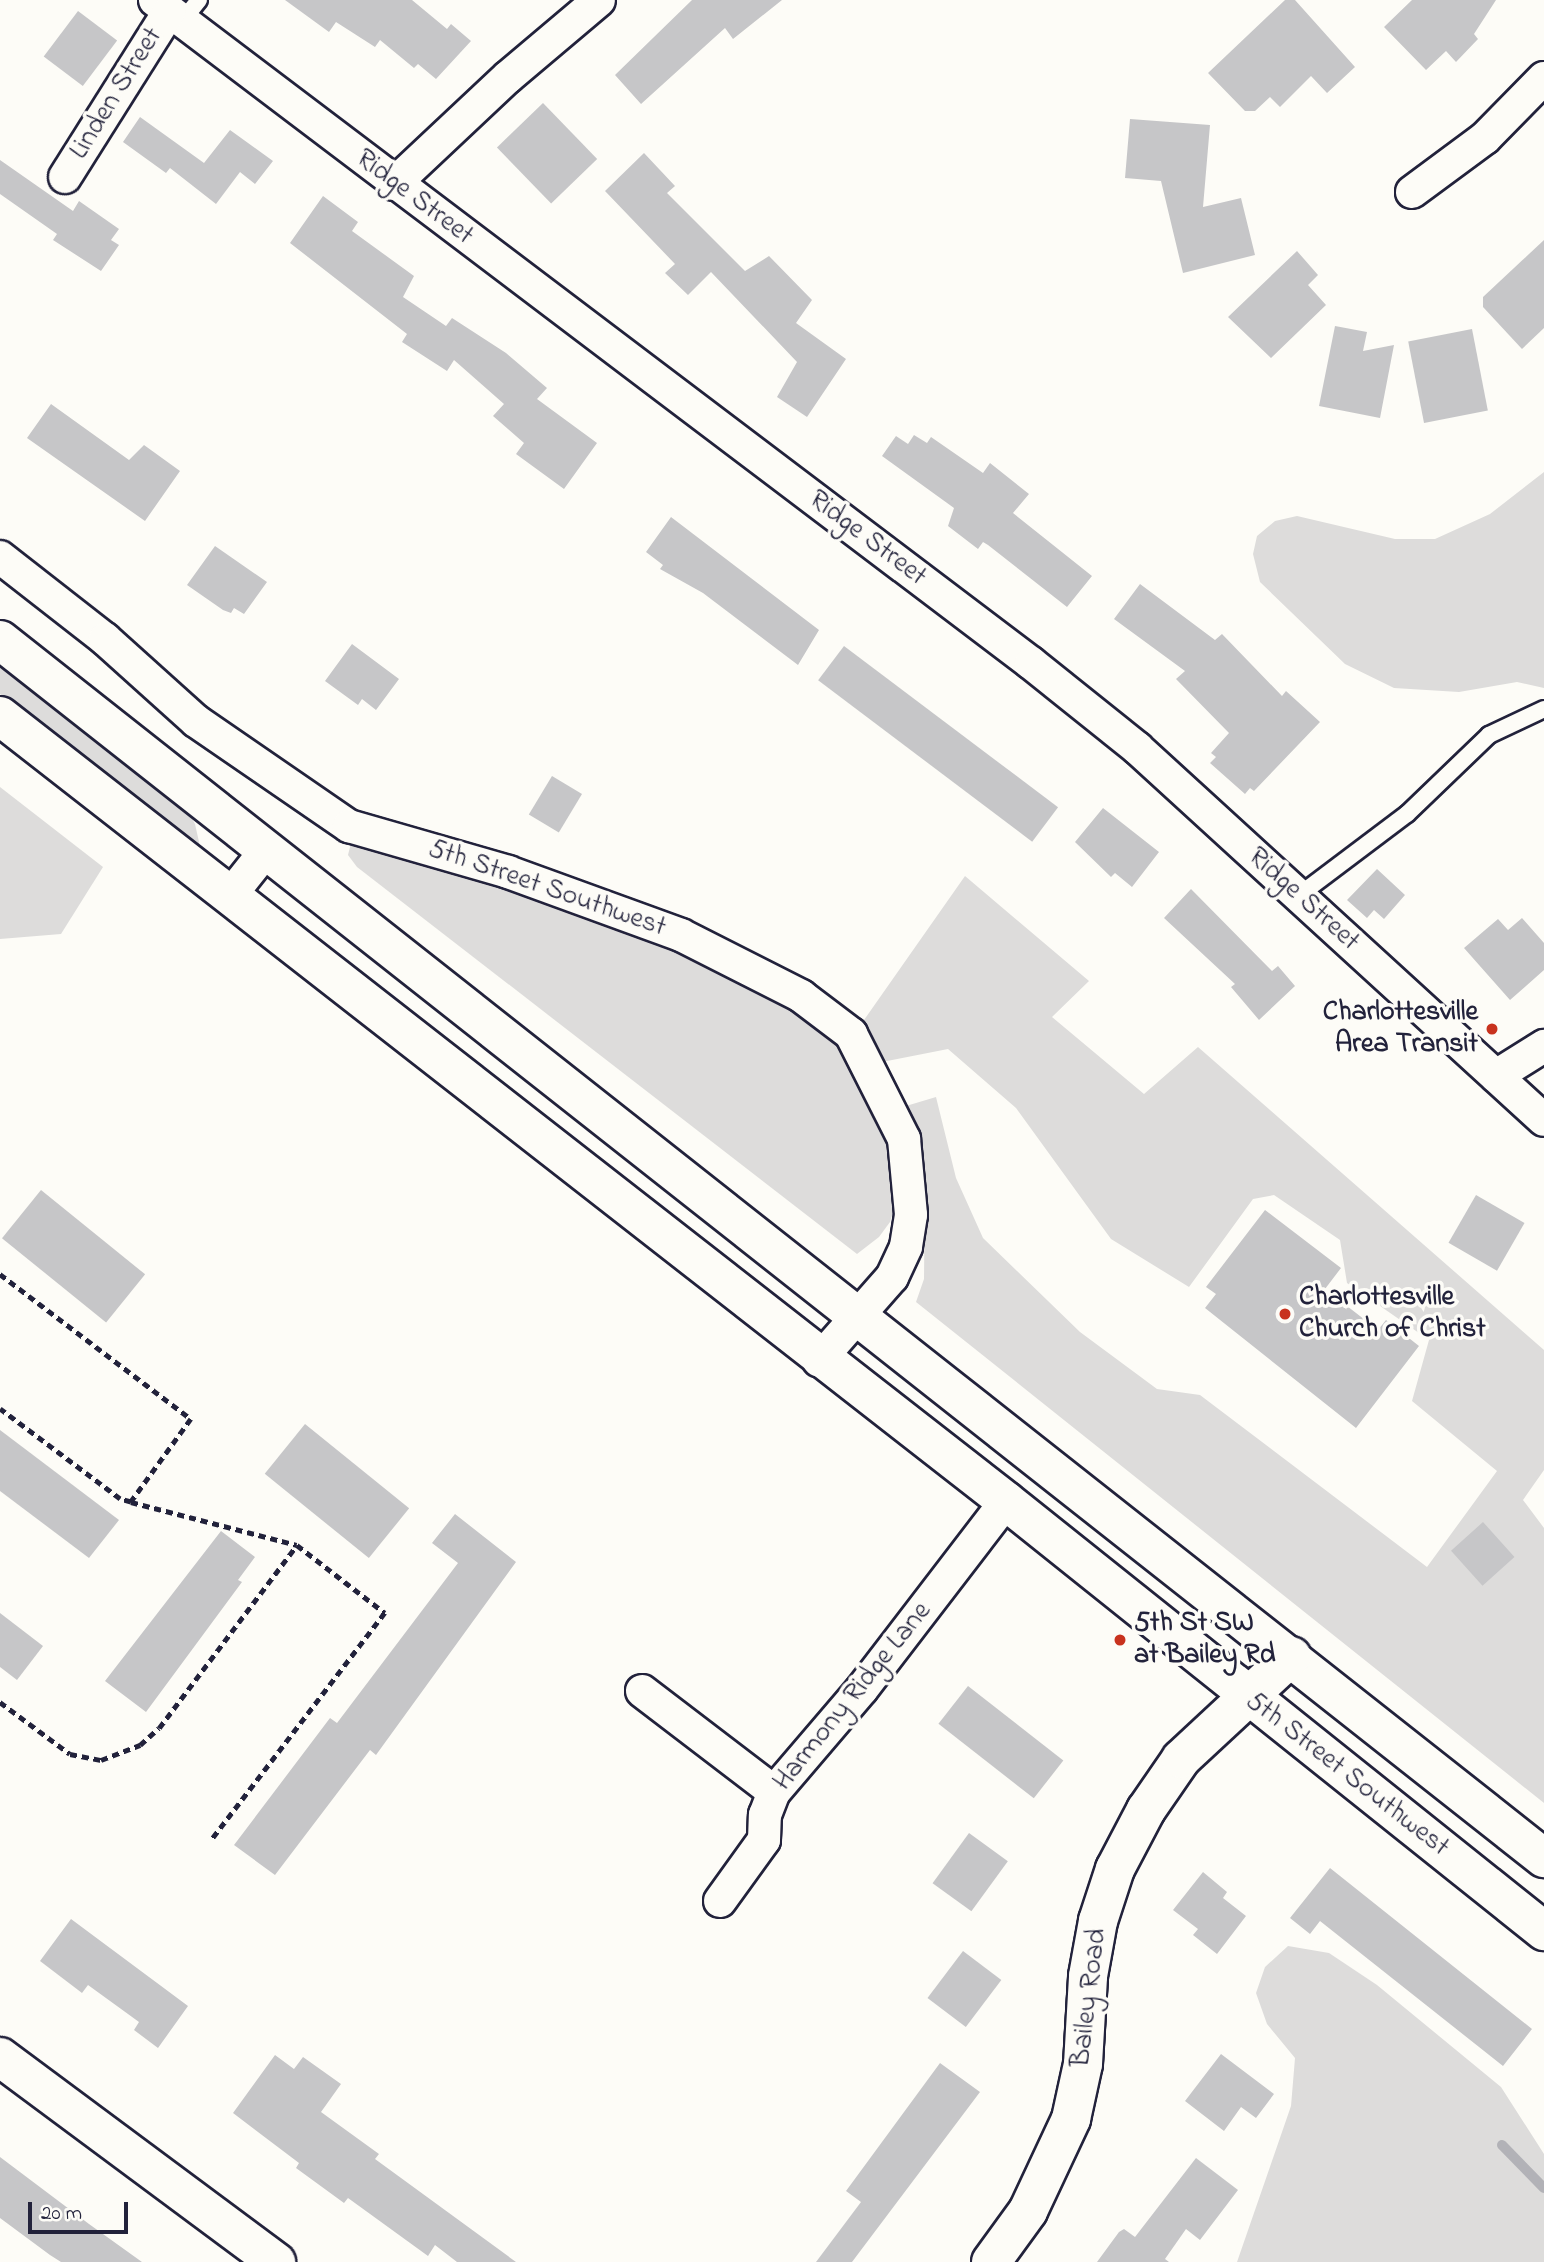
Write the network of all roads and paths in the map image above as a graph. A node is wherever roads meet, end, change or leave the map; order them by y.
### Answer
1 (598, 0) edge
2 (176, 8) edge
3 (1544, 78) edge
4 (65, 177) dead end
5 (394, 184) junction
6 (1412, 192) dead end
7 (0, 557) edge
8 (0, 640) edge
9 (1544, 709) edge
10 (0, 716) edge
11 (267, 849) junction
12 (1298, 896) junction
13 (229, 897) junction
14 (1544, 1046) edge
15 (1496, 1076) junction
16 (1544, 1120) edge
17 (0, 1274) edge
18 (859, 1316) junction
19 (819, 1360) junction
20 (0, 1409) edge
21 (1006, 1501) junction
22 (131, 1502) junction
23 (298, 1545) junction
24 (1292, 1656) junction
25 (642, 1691) dead end
26 (1247, 1697) junction
27 (0, 1702) edge
28 (774, 1793) junction
29 (212, 1839) dead end
30 (1544, 1858) edge
31 (720, 1902) dead end
32 (1544, 1931) edge
33 (0, 2057) edge
34 (276, 2262) edge
35 (991, 2262) edge

1 - 5 street
2 - 4 street, Linden Street
2 - 5 street, Ridge Street
3 - 6 street
5 - 12 street, Ridge Street
7 - 18 street, 5th Street Southwest
8 - 11 main road, 5th Street Southwest
9 - 12 lane
10 - 13 main road, 5th Street Southwest
11 - 13 street
11 - 18 main road, 5th Street Southwest
12 - 15 street, Ridge Street
13 - 19 main road, 5th Street Southwest
14 - 15 street
15 - 16 street, Ridge Street
17 - 22 path
18 - 19 street, 5th Street Southwest
18 - 24 main road, 5th Street Southwest
19 - 21 main road, 5th Street Southwest
20 - 22 path
21 - 26 main road, 5th Street Southwest
21 - 28 street, Harmony Ridge Lane
22 - 23 path
23 - 27 path
23 - 29 path
24 - 26 main road, Bailey Road
24 - 30 main road, 5th Street Southwest
25 - 28 street
26 - 32 main road, 5th Street Southwest
26 - 35 main road, Bailey Road
28 - 31 street, Harmony Ridge Lane
33 - 34 main road

